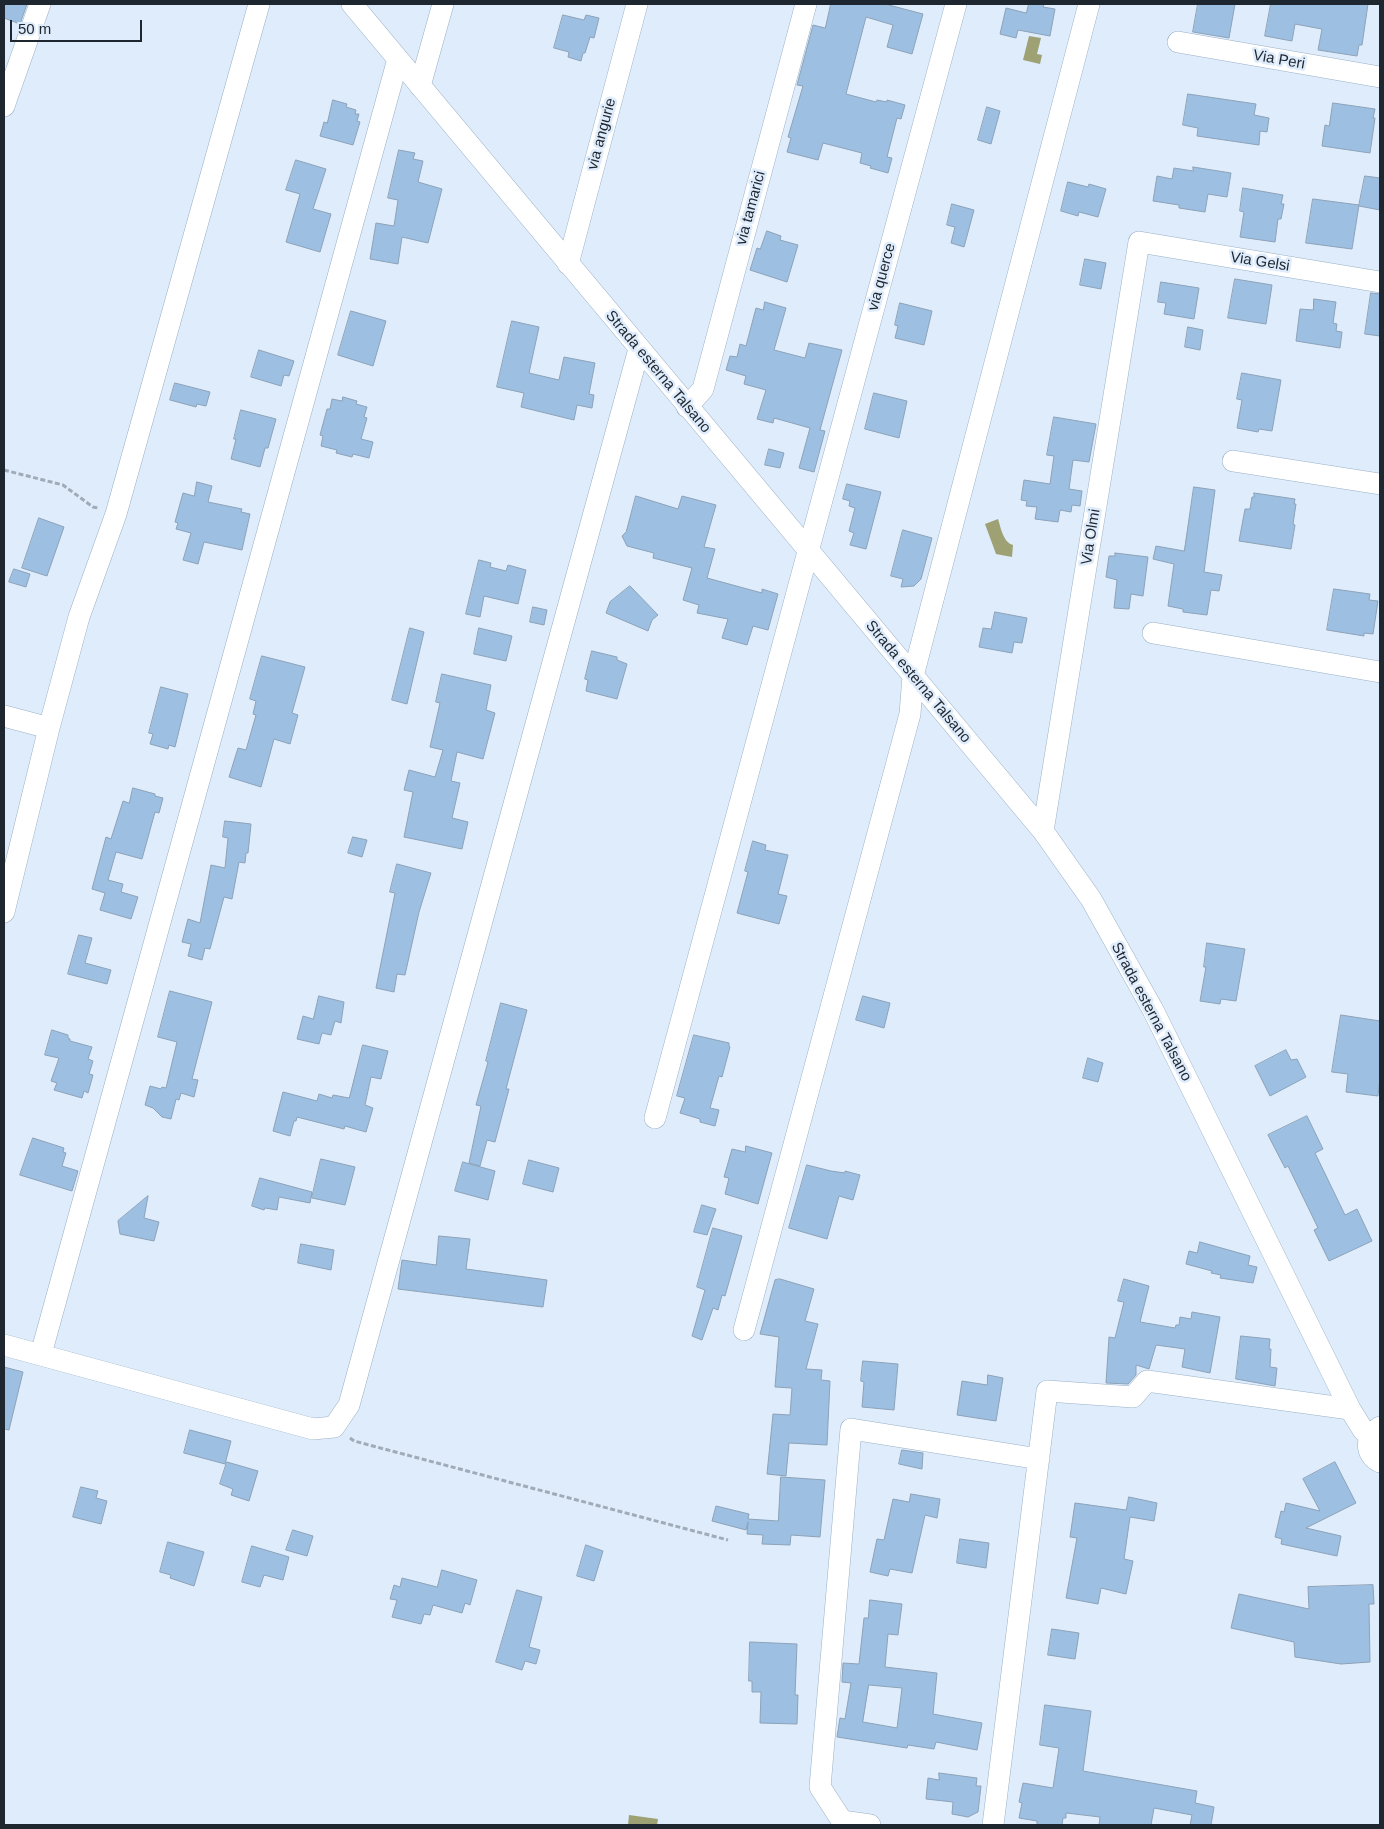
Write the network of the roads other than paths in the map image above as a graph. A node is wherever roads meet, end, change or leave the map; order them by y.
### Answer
1 (40, 4) edge
2 (259, 4) edge
3 (352, 4) edge
4 (443, 4) edge
5 (637, 4) edge
6 (806, 4) edge
7 (956, 4) edge
8 (1089, 4) edge
9 (1178, 42) dead end
10 (398, 59) junction
11 (1380, 77) edge
12 (420, 86) junction
13 (4, 106) edge
14 (1139, 242) joint
15 (568, 264) junction
16 (1380, 282) edge
17 (638, 349) junction
18 (687, 407) junction
19 (1232, 461) dead end
20 (1380, 484) edge
21 (808, 551) junction
22 (1153, 633) dead end
23 (1380, 672) edge
24 (913, 676) junction
25 (4, 716) edge
26 (49, 728) junction
27 (1043, 831) junction
28 (4, 912) edge
29 (655, 1118) dead end
30 (744, 1330) dead end
31 (4, 1345) edge
32 (41, 1354) junction
33 (1350, 1409) junction
34 (1375, 1432) edge
35 (1039, 1459) junction
36 (1380, 1462) edge
37 (870, 1825) edge
38 (993, 1825) edge

1 - 13 street
2 - 26 street
3 - 10 street, Strada esterna Talsano
4 - 12 street
5 - 15 street, via angurie
6 - 18 street, via tamarici
7 - 21 street, via querce
8 - 24 street
9 - 11 street, Via Peri
10 - 12 street, Strada esterna Talsano
10 - 32 street
12 - 15 street, Strada esterna Talsano
14 - 16 street, Via Gelsi
14 - 27 street, Via Olmi
15 - 17 street, Strada esterna Talsano
17 - 18 street, Strada esterna Talsano
17 - 32 street
18 - 21 street, Strada esterna Talsano
19 - 20 street
21 - 24 street, Strada esterna Talsano
21 - 29 street, via querce
22 - 23 street
24 - 27 street, Strada esterna Talsano
24 - 30 street
25 - 26 street
26 - 28 street
27 - 33 street, Strada esterna Talsano
31 - 32 street
33 - 34 street, Strada esterna Talsano
33 - 35 street
34 - 36 street
35 - 37 street
35 - 38 street

